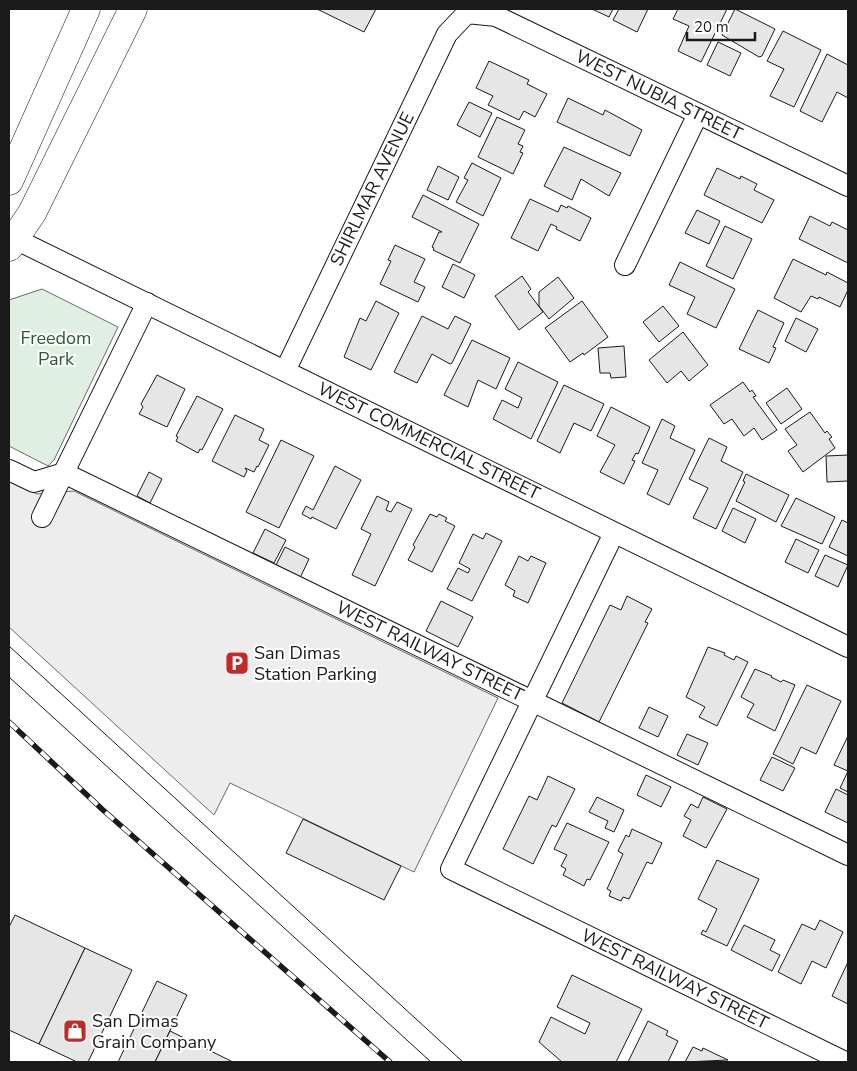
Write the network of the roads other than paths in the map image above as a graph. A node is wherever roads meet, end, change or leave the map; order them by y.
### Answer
1 (86, 9) edge
2 (133, 9) edge
3 (467, 13) joint
4 (698, 114) junction
5 (9, 181) edge
6 (848, 186) edge
7 (11, 240) edge
8 (625, 264) dead end
9 (147, 303) junction
10 (285, 371) junction
11 (9, 470) edge
12 (64, 473) junction
13 (42, 517) dead end
14 (614, 533) junction
15 (848, 647) edge
16 (533, 701) junction
17 (848, 855) edge
18 (845, 1062) edge

1 - 5 street
2 - 7 street
3 - 4 street, WEST NUBIA STREET
3 - 10 street, SHIRLMAR AVENUE
4 - 6 street, WEST NUBIA STREET
4 - 8 street
7 - 9 street, WEST COMMERCIAL STREET
9 - 10 street, WEST COMMERCIAL STREET
9 - 12 street
10 - 14 street, WEST COMMERCIAL STREET
11 - 12 street
12 - 13 street
12 - 16 street, WEST RAILWAY STREET
14 - 15 street, WEST COMMERCIAL STREET
14 - 16 street
16 - 17 street, WEST RAILWAY STREET
16 - 18 street, WEST RAILWAY STREET

